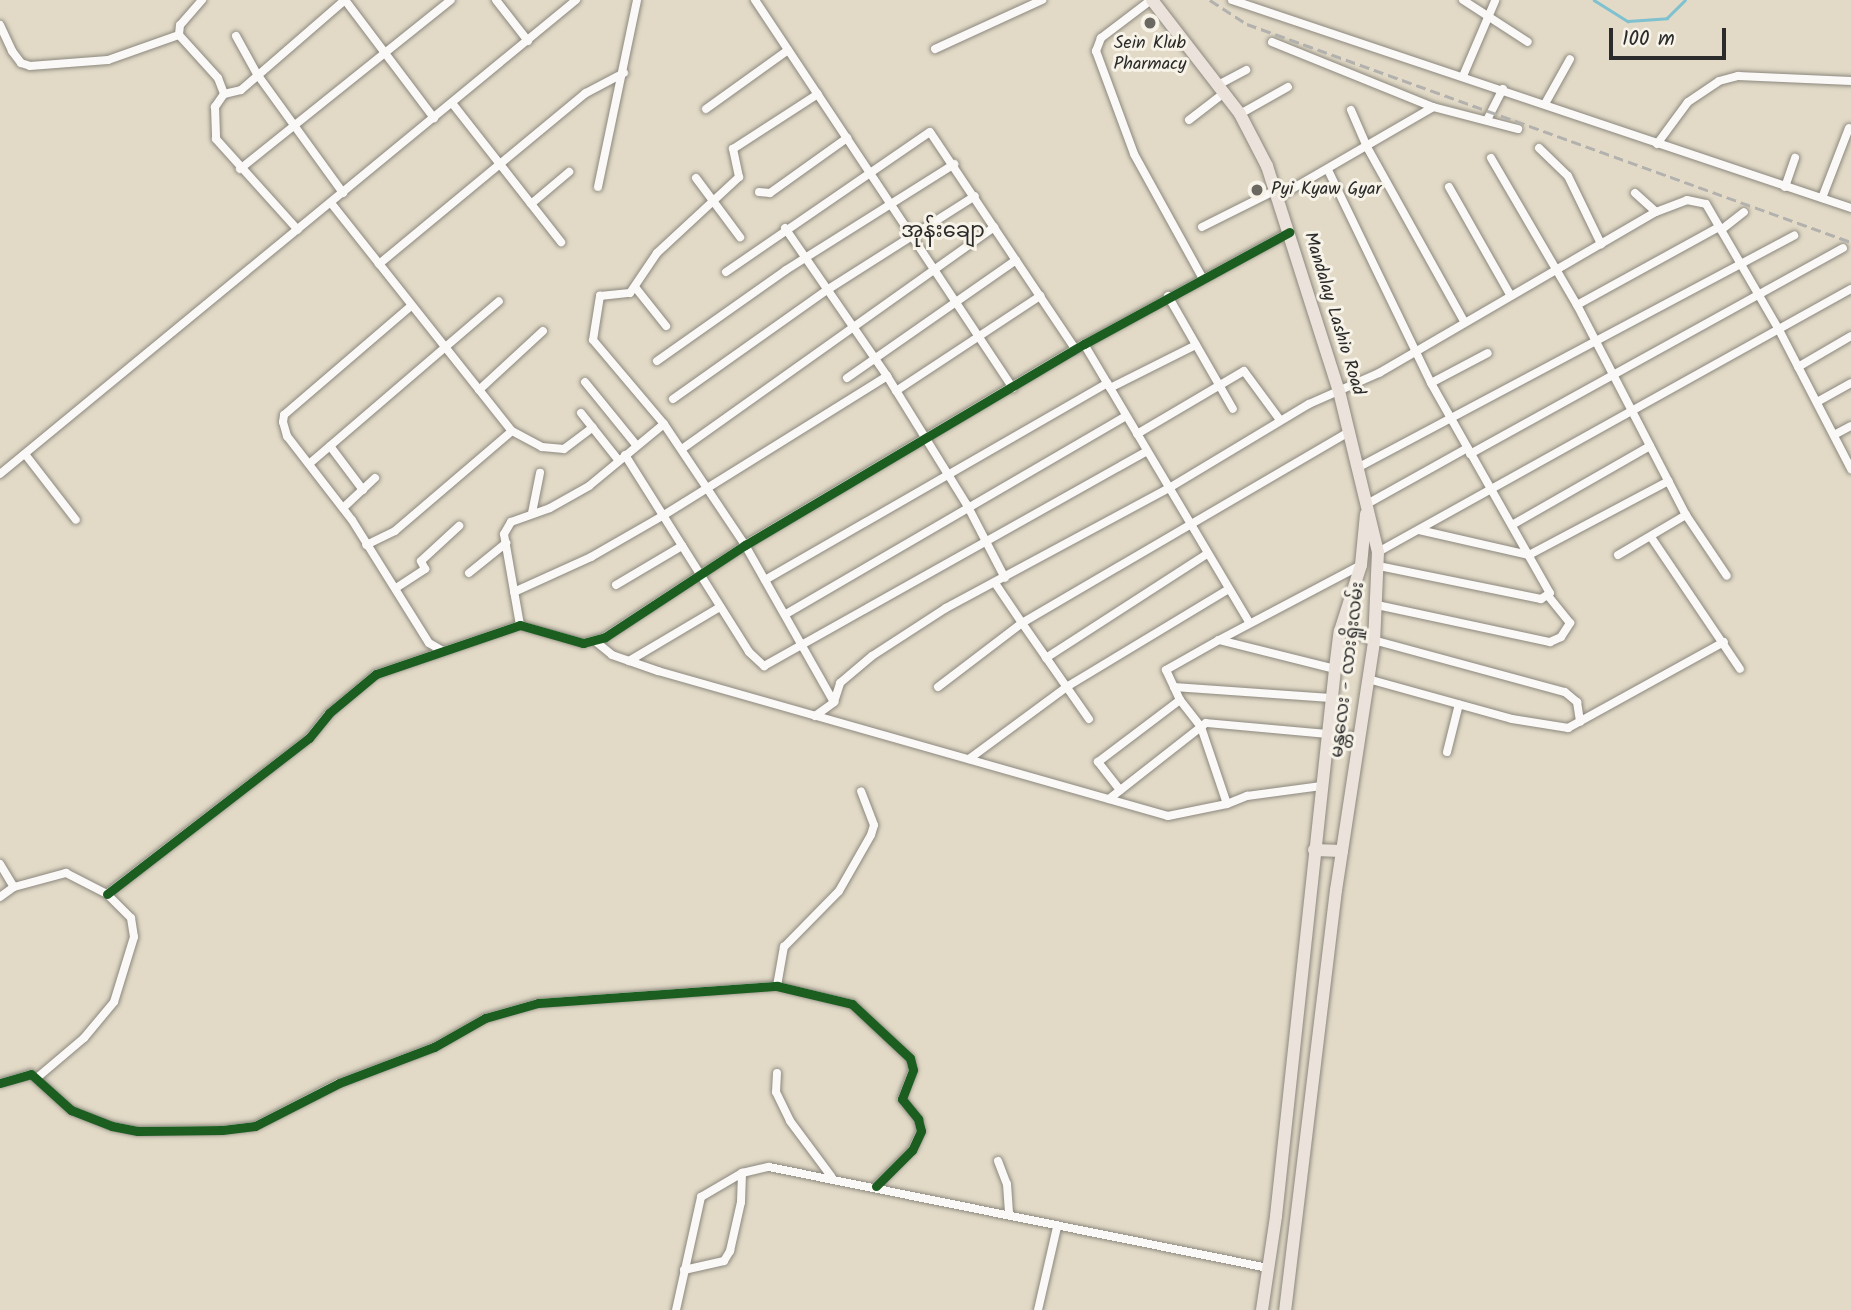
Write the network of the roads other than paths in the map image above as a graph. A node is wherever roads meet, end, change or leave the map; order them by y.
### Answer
1 (202, 0) edge
2 (345, 0) edge
3 (451, 0) edge
4 (496, 0) edge
5 (576, 0) edge
6 (637, 0) edge
7 (755, 0) edge
8 (1042, 0) edge
9 (1152, 0) edge
10 (1232, 0) edge
11 (1463, 0) edge
12 (1495, 1) edge
13 (1491, 18) junction
14 (0, 25) edge
15 (179, 35) junction
16 (236, 36) dead end
17 (528, 41) junction
18 (1272, 42) dead end
19 (1528, 42) dead end
20 (935, 49) dead end
21 (788, 50) junction
22 (385, 53) junction
23 (1570, 59) dead end
24 (1246, 70) dead end
25 (624, 73) junction
26 (257, 75) junction
27 (1463, 76) junction
28 (1851, 81) edge
29 (1288, 87) dead end
30 (1221, 89) junction
31 (1503, 89) junction
32 (224, 94) junction
33 (818, 94) junction
34 (1546, 102) junction
35 (452, 103) junction
36 (1433, 107) junction
37 (706, 109) dead end
38 (1351, 110) dead end
39 (1240, 114) junction
40 (434, 118) junction
41 (1189, 120) dead end
42 (1487, 120) junction
43 (293, 125) junction
44 (1849, 128) dead end
45 (1518, 129) dead end
46 (847, 138) junction
47 (1657, 144) junction
48 (1367, 147) junction
49 (1539, 148) dead end
50 (1491, 158) dead end
51 (1794, 158) dead end
52 (954, 164) junction
53 (500, 165) junction
54 (240, 169) junction
55 (1328, 170) junction
56 (870, 171) junction
57 (569, 172) dead end
58 (696, 178) dead end
59 (598, 187) dead end
60 (1449, 187) dead end
61 (1785, 187) junction
62 (759, 192) dead end
63 (343, 193) junction
64 (1635, 193) dead end
65 (1277, 194) junction
66 (975, 196) junction
67 (1822, 198) junction
68 (331, 203) junction
69 (710, 203) junction
70 (531, 204) junction
71 (890, 204) junction
72 (1851, 208) edge
73 (1656, 212) junction
74 (1744, 212) dead end
75 (994, 227) junction
76 (785, 228) junction
77 (1202, 228) dead end
78 (1720, 228) junction
79 (298, 230) junction
80 (1289, 232) junction
81 (1794, 236) dead end
82 (740, 237) dead end
83 (912, 237) junction
84 (561, 242) dead end
85 (1601, 244) junction
86 (1843, 248) dead end
87 (806, 259) junction
88 (1016, 260) junction
89 (1740, 261) junction
90 (379, 264) junction
91 (933, 270) junction
92 (1557, 270) junction
93 (726, 272) dead end
94 (1202, 277) junction
95 (635, 287) junction
96 (1851, 289) edge
97 (827, 290) junction
98 (1758, 293) junction
99 (1040, 296) junction
100 (1168, 296) junction
101 (1511, 296) junction
102 (499, 301) dead end
103 (956, 303) junction
104 (411, 306) junction
105 (1577, 306) junction
106 (1465, 323) junction
107 (853, 325) junction
108 (666, 326) dead end
109 (1779, 330) junction
110 (543, 331) dead end
111 (977, 335) junction
112 (1851, 336) edge
113 (1594, 341) junction
114 (1084, 344) junction
115 (1196, 345) junction
116 (445, 349) junction
117 (1076, 350) junction
118 (1416, 352) junction
119 (1488, 353) dead end
120 (876, 359) junction
121 (657, 361) dead end
122 (1798, 367) junction
123 (1612, 375) junction
124 (887, 376) junction
125 (847, 378) dead end
126 (585, 382) dead end
127 (1431, 383) junction
128 (1851, 383) edge
129 (1109, 385) junction
130 (1220, 386) junction
131 (1013, 388) junction
132 (479, 390) junction
133 (896, 391) junction
134 (1339, 391) junction
135 (673, 399) dead end
136 (1817, 402) junction
137 (1233, 409) dead end
138 (1631, 410) junction
139 (581, 414) dead end
140 (1126, 416) junction
141 (1450, 418) junction
142 (1280, 420) junction
143 (664, 424) junction
144 (1851, 426) edge
145 (593, 427) junction
146 (512, 431) junction
147 (1350, 431) junction
148 (1137, 434) junction
149 (1834, 435) junction
150 (927, 439) junction
151 (330, 446) junction
152 (637, 446) junction
153 (1650, 446) junction
154 (682, 449) junction
155 (1147, 451) junction
156 (1469, 451) junction
157 (25, 454) junction
158 (622, 458) junction
159 (309, 464) junction
160 (1359, 467) junction
161 (1851, 469) edge
162 (947, 472) junction
163 (540, 473) dead end
164 (0, 474) edge
165 (375, 478) dead end
166 (1669, 481) junction
167 (709, 487) junction
168 (1169, 488) junction
169 (1491, 489) junction
170 (363, 490) junction
171 (967, 505) junction
172 (1366, 505) junction
173 (343, 508) junction
174 (532, 513) junction
175 (664, 515) junction
176 (1686, 515) junction
177 (76, 520) dead end
178 (1188, 522) junction
179 (1512, 525) junction
180 (459, 526) dead end
181 (1419, 530) junction
182 (1651, 537) junction
183 (986, 542) junction
184 (506, 543) junction
185 (366, 545) junction
186 (682, 545) junction
187 (745, 545) junction
188 (1378, 552) junction
189 (1207, 554) junction
190 (1529, 555) junction
191 (1618, 555) dead end
192 (1361, 565) junction
193 (1379, 566) junction
194 (469, 573) dead end
195 (699, 575) junction
196 (1727, 576) dead end
197 (1005, 578) junction
198 (765, 580) junction
199 (995, 583) junction
200 (616, 585) dead end
201 (396, 589) junction
202 (1227, 590) junction
203 (514, 592) junction
204 (1549, 597) junction
205 (1377, 605) junction
206 (720, 607) junction
207 (786, 614) junction
208 (1249, 622) junction
209 (1022, 623) junction
210 (520, 625) junction
211 (1340, 631) junction
212 (1219, 640) junction
213 (594, 641) junction
214 (1374, 642) junction
215 (1724, 642) junction
216 (429, 643) junction
217 (804, 645) junction
218 (443, 651) junction
219 (426, 653) junction
220 (1046, 658) junction
221 (629, 661) junction
222 (1740, 668) dead end
223 (1335, 669) junction
224 (1368, 679) junction
225 (938, 687) dead end
226 (1068, 687) junction
227 (1174, 687) junction
228 (1331, 698) junction
229 (1180, 700) junction
230 (834, 702) junction
231 (1459, 704) junction
232 (815, 716) junction
233 (1089, 719) dead end
234 (1580, 722) junction
235 (1201, 727) junction
236 (1327, 734) junction
237 (1359, 737) junction
238 (1447, 752) dead end
239 (969, 759) junction
240 (1321, 786) junction
241 (1120, 790) junction
242 (861, 791) dead end
243 (1109, 799) junction
244 (1227, 804) junction
245 (1314, 850) junction
246 (1342, 851) junction
247 (0, 864) edge
248 (14, 887) junction
249 (107, 894) junction
250 (0, 897) edge
251 (777, 986) junction
252 (776, 1073) dead end
253 (38, 1077) junction
254 (0, 1083) edge
255 (998, 1161) dead end
256 (742, 1173) junction
257 (831, 1176) junction
258 (876, 1186) junction
259 (1009, 1215) junction
260 (1057, 1227) junction
261 (1268, 1268) junction
262 (684, 1270) junction
263 (676, 1310) edge
264 (1038, 1310) edge
265 (1262, 1310) edge
266 (1285, 1310) edge

1 - 15 street
2 - 22 street
2 - 26 street
3 - 22 street
4 - 17 street
5 - 17 street
6 - 25 street
7 - 21 street
8 - 20 street
9 - 30 highway, Mandalay Lashio Road
9 - 94 street
10 - 27 street
11 - 13 street
12 - 13 street
13 - 19 street
13 - 27 street
14 - 15 street
15 - 32 street
16 - 26 street
17 - 35 street
18 - 36 street
21 - 33 street
21 - 37 street
22 - 40 street
22 - 43 street
23 - 34 street
24 - 30 street
25 - 53 street
25 - 59 street
26 - 32 street
26 - 43 street
27 - 31 street
28 - 47 street
29 - 39 street
30 - 39 highway, Mandalay Lashio Road
30 - 41 street
31 - 34 street
31 - 42 street
32 - 54 street
33 - 46 street
33 - 69 street
34 - 47 street
35 - 40 street
35 - 53 street
36 - 42 street
36 - 48 street
38 - 48 street
39 - 65 highway, Mandalay Lashio Road
40 - 63 street
42 - 45 street
43 - 54 street
43 - 63 street
44 - 67 street
46 - 56 street
46 - 62 street
47 - 61 street
48 - 55 street
48 - 106 street
49 - 85 street
50 - 92 street
51 - 61 street
52 - 56 street
52 - 66 street
52 - 71 street
53 - 70 street
53 - 90 street
54 - 79 street
55 - 65 street
55 - 118 street
56 - 71 street
56 - 76 street
57 - 70 street
58 - 69 street
60 - 101 street
61 - 67 street
63 - 68 street
64 - 73 street
65 - 77 street
65 - 80 highway, Mandalay Lashio Road
66 - 75 street
66 - 83 street
67 - 72 street
68 - 79 street
68 - 90 street
69 - 82 street
69 - 95 street
70 - 84 street
71 - 83 street
71 - 87 street
73 - 78 street
73 - 85 street
74 - 78 street
75 - 88 street
75 - 91 street
76 - 87 street
76 - 93 street
78 - 89 street
78 - 105 street
79 - 157 street
80 - 94 street
80 - 134 highway, Mandalay Lashio Road
81 - 89 street
83 - 91 street
83 - 97 street
85 - 92 street
86 - 98 street
87 - 97 street
87 - 121 street
88 - 99 street
88 - 103 street
89 - 98 street
89 - 113 street
90 - 104 street
91 - 103 street
91 - 107 street
92 - 101 street
92 - 105 street
94 - 100 street
95 - 108 street
95 - 143 street
96 - 109 street
97 - 107 street
97 - 135 street
98 - 109 street
98 - 123 street
99 - 111 street
99 - 117 street
100 - 114 street
100 - 115 street
101 - 106 street
102 - 116 street
103 - 111 street
103 - 120 street
104 - 116 street
104 - 159 street
105 - 113 street
106 - 118 street
107 - 120 street
107 - 154 street
109 - 122 street
109 - 138 street
110 - 132 street
111 - 131 street
111 - 133 street
112 - 122 street
113 - 123 street
113 - 141 street
114 - 117 street
114 - 129 street
115 - 129 street
115 - 130 street
116 - 132 street
116 - 151 street
117 - 131 street
118 - 127 street
118 - 134 street
119 - 127 street
120 - 124 street
120 - 125 street
122 - 136 street
123 - 138 street
123 - 156 street
124 - 133 street
124 - 167 street
126 - 152 street
127 - 141 street
128 - 136 street
129 - 140 street
129 - 162 street
130 - 137 street
130 - 142 street
130 - 148 street
131 - 150 street
132 - 146 street
133 - 150 street
134 - 142 street
134 - 147 highway, Mandalay Lashio Road
136 - 149 street
138 - 153 street
138 - 169 street
139 - 145 street
140 - 148 street
140 - 171 street
141 - 156 street
141 - 160 street
142 - 168 street
143 - 152 street
143 - 154 street
144 - 149 street
145 - 146 street
145 - 158 street
146 - 185 street
147 - 160 highway, Mandalay Lashio Road
147 - 178 street
148 - 155 street
149 - 161 street
150 - 162 street
150 - 187 street
151 - 159 street
151 - 170 street
152 - 158 street
153 - 166 street
153 - 179 street
154 - 167 street
155 - 168 street
155 - 183 street
156 - 169 street
156 - 172 street
157 - 164 street
157 - 177 street
158 - 174 street
158 - 175 street
159 - 173 street
160 - 172 highway, Mandalay Lashio Road
162 - 171 street
162 - 198 street
163 - 174 street
165 - 170 street
166 - 176 street
166 - 190 street
167 - 175 street
167 - 187 street
168 - 178 street
168 - 197 street
169 - 179 street
169 - 181 street
170 - 173 street
171 - 183 street
171 - 207 street
172 - 188 highway, မန္တလေး - လားရှိုးလမ်း
172 - 192 highway, မန္တလေး - လားရှိုးလမ်း
173 - 185 street
174 - 184 street
175 - 186 street
175 - 203 street
176 - 182 street
176 - 196 street
178 - 189 street
178 - 209 street
179 - 190 street
180 - 201 street
181 - 188 street
181 - 190 street
182 - 191 street
182 - 215 street
183 - 197 street
183 - 217 street
184 - 194 street
184 - 203 street
185 - 201 street
186 - 195 street
186 - 200 street
187 - 195 street
187 - 198 street
188 - 193 highway, မန္တလေး - လားရှိုးလမ်း
189 - 202 street
189 - 220 street
190 - 204 street
192 - 208 street
192 - 211 highway, မန္တလေး - လားရှိုးလမ်း
193 - 204 street
193 - 205 highway, မန္တလေး - လားရှိုးလမ်း
195 - 206 street
195 - 213 street
197 - 199 street
198 - 207 street
199 - 209 street
199 - 230 street
201 - 216 street
202 - 208 street
202 - 226 street
203 - 210 street
204 - 205 street
205 - 214 highway, မန္တလေး - လားရှိုးလမ်း
206 - 217 street
206 - 221 street
207 - 217 street
208 - 212 street
209 - 220 street
209 - 225 street
210 - 213 street
210 - 218 street
211 - 214 street
211 - 223 highway, မန္တလေး - လားရှိုးလမ်း
212 - 223 street
212 - 227 street
213 - 221 street
214 - 224 highway, မန္တလေး - လားရှိုးလမ်း
214 - 234 street
215 - 222 street
215 - 234 street
216 - 218 street
216 - 219 street
217 - 230 street
218 - 219 street
219 - 249 street
220 - 226 street
221 - 232 street
223 - 228 highway, မန္တလေး - လားရှိုးလမ်း
224 - 231 street
224 - 237 highway, မန္တလေး - လားရှိုးလမ်း
226 - 233 street
226 - 239 street
227 - 228 street
227 - 229 street
228 - 236 highway, မန္တလေး - လားရှိုးလမ်း
229 - 235 street
229 - 241 street
230 - 232 street
231 - 234 street
231 - 238 street
232 - 239 street
235 - 236 street
235 - 241 street
235 - 244 street
236 - 237 street
236 - 240 highway, မန္တလေး - လားရှိုးလမ်း
237 - 246 highway, မန္တလေး - လားရှိုးလမ်း
239 - 243 street
240 - 244 street
240 - 245 highway, မန္တလေး - လားရှိုးလမ်း
241 - 243 street
242 - 251 street
243 - 244 street
245 - 246 highway
245 - 261 highway, မန္တလေး - လားရှိုးလမ်း
246 - 266 highway, မန္တလေး - လားရှိုးလမ်း
247 - 248 street
248 - 249 street
248 - 250 street
249 - 253 street
251 - 253 street
251 - 258 street
252 - 257 street
253 - 254 street
255 - 259 street
256 - 257 street
256 - 262 street
256 - 262 street
257 - 258 street
258 - 259 street
259 - 260 street
260 - 261 street
260 - 264 street
261 - 265 highway, မန္တလေး - လားရှိုးလမ်း
262 - 263 street

